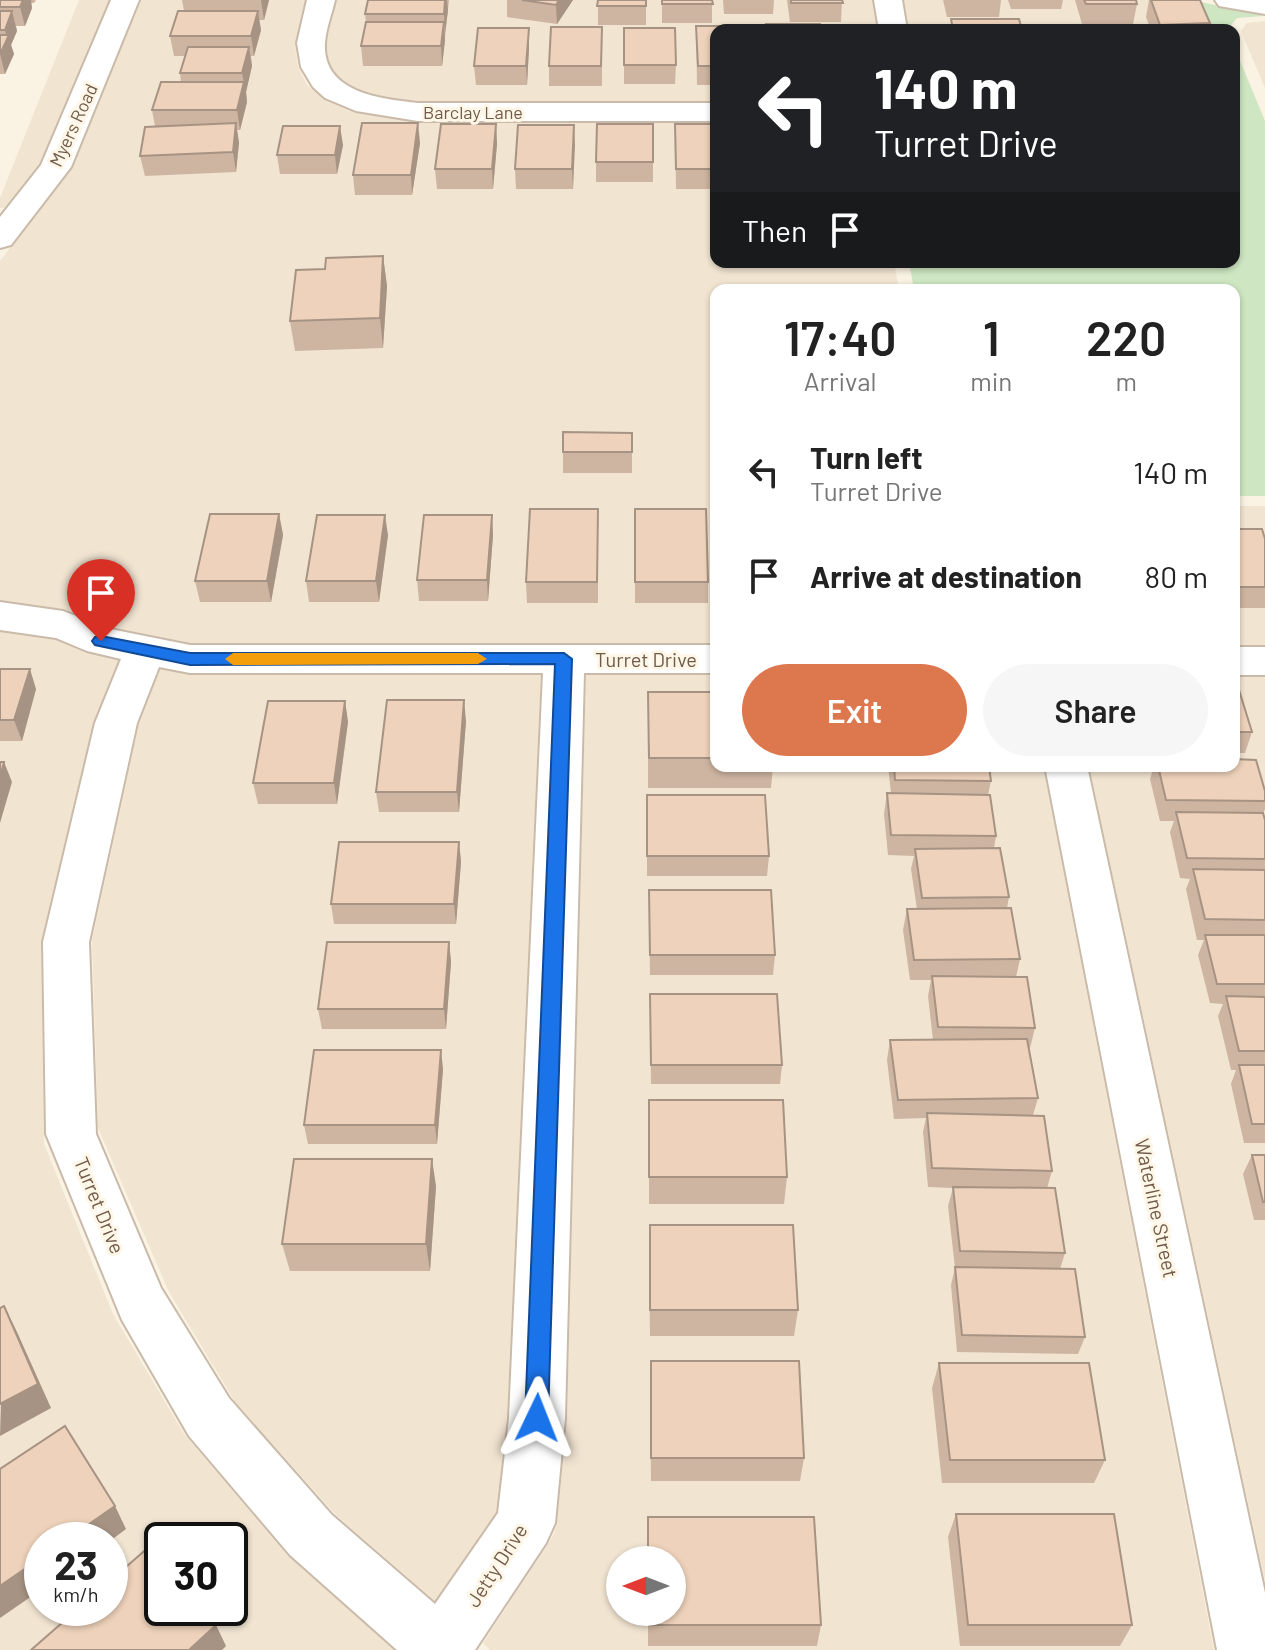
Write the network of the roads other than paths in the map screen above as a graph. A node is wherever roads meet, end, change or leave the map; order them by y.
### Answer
1 (125, 0) edge
2 (321, 0) edge
3 (888, 0) edge
4 (1229, 0) edge
5 (1265, 6) edge
6 (892, 24) edge
7 (710, 112) edge
8 (0, 238) edge
9 (0, 616) edge
10 (145, 651) junction
11 (564, 659) junction
12 (710, 659) edge
13 (1240, 661) edge
14 (1265, 661) edge
15 (1067, 772) edge
16 (442, 1649) edge
17 (1247, 1650) edge

1 - 8 street, Myers Road
2 - 7 street, Barclay Lane
3 - 6 street
4 - 5 street
9 - 10 street, Turret Drive
10 - 11 street, Turret Drive
10 - 16 street, Turret Drive
11 - 12 street, Turret Drive
11 - 16 street, Jetty Drive
13 - 14 street
15 - 17 street, Waterline Street

